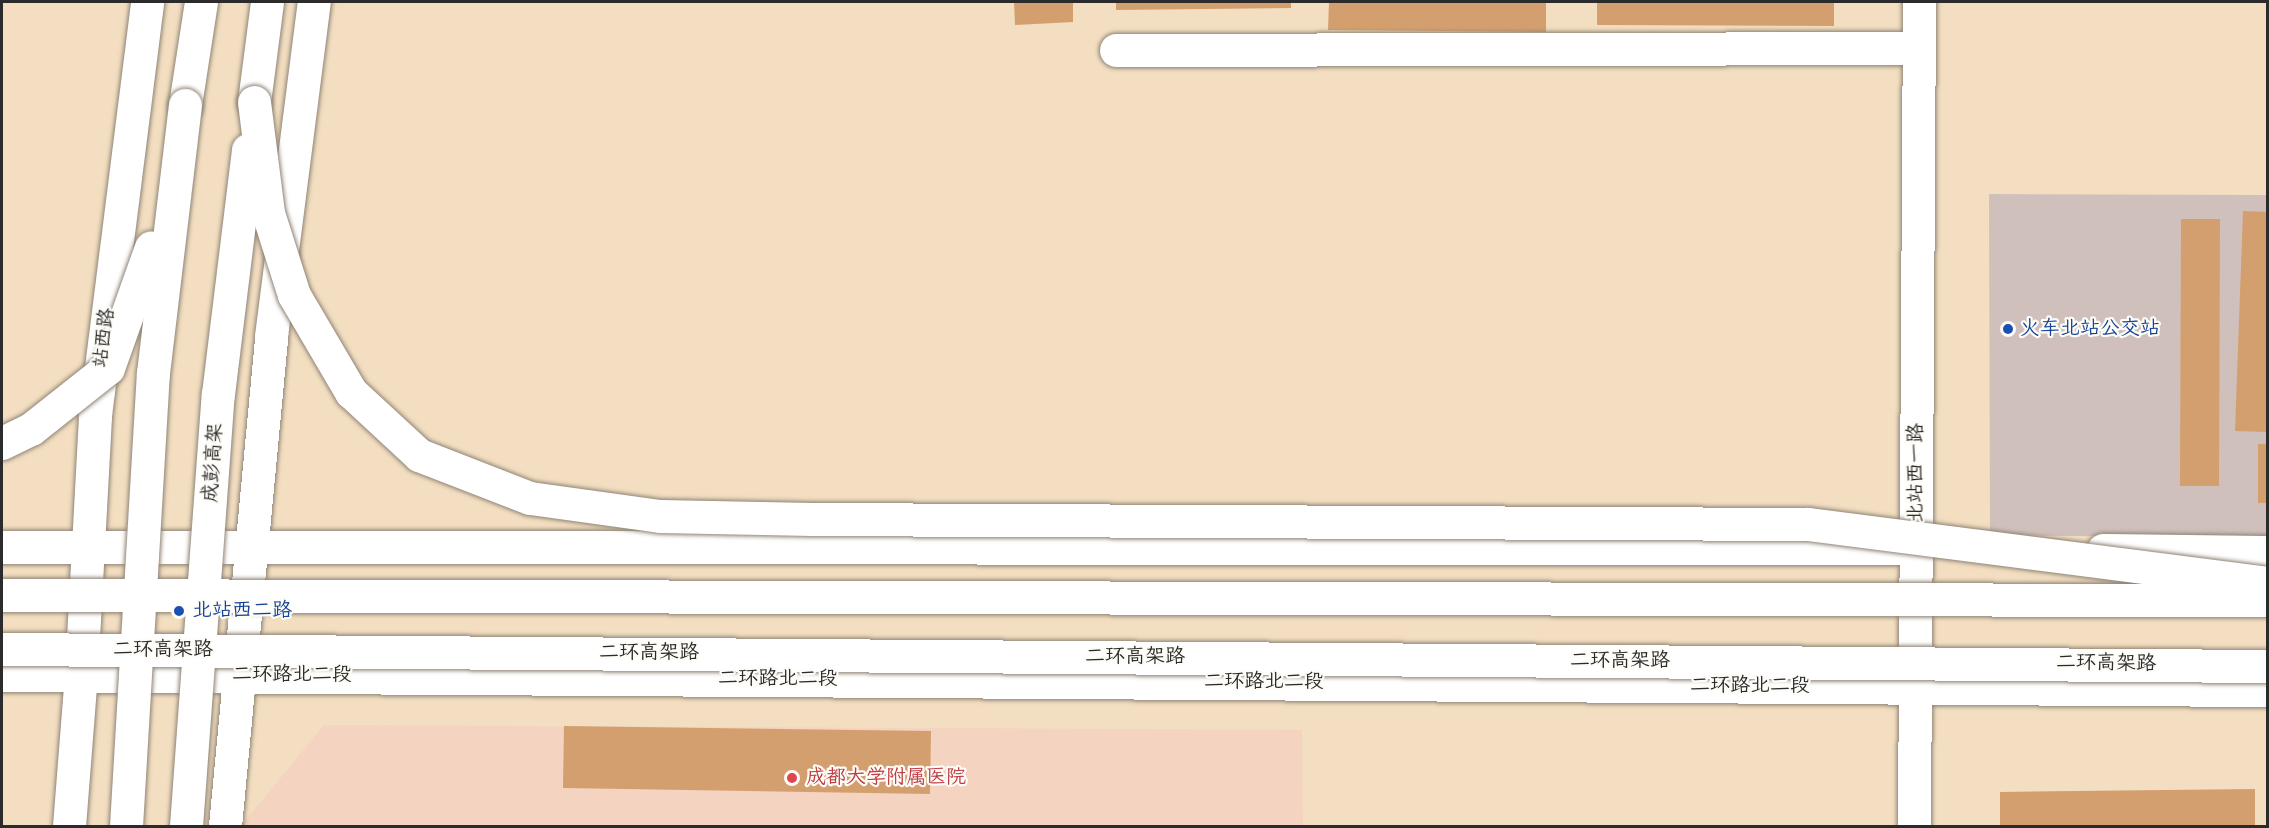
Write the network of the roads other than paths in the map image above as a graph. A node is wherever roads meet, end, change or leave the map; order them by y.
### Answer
1 (147, 2) edge
2 (201, 2) edge
3 (267, 2) edge
4 (314, 2) edge
5 (1919, 2) edge
6 (1919, 48) junction
7 (1116, 50) dead end
8 (254, 102) junction
9 (185, 105) junction
10 (2, 443) edge
11 (2, 547) edge
12 (85, 548) junction
13 (1916, 548) junction
14 (250, 551) junction
15 (2268, 552) edge
16 (2268, 583) edge
17 (2, 595) edge
18 (2268, 600) edge
19 (2, 648) edge
20 (2268, 666) edge
21 (236, 674) junction
22 (2, 675) edge
23 (81, 675) junction
24 (1915, 687) junction
25 (2268, 690) edge
26 (69, 826) edge
27 (126, 826) edge
28 (186, 826) edge
29 (225, 826) edge
30 (1914, 826) edge

1 - 12 main road, 站西路
2 - 9 main road
3 - 8 main road
4 - 14 main road
5 - 6 main road, 北站西一路
6 - 7 main road
6 - 13 main road, 北站西一路
8 - 16 main road, bridge
8 - 28 main road, 成彭高架, bridge
9 - 10 main road, bridge
9 - 27 main road, bridge
11 - 12 main road
12 - 14 main road
12 - 23 main road, 站西路
13 - 14 main road
13 - 15 main road
13 - 24 main road, 北站西一路
14 - 21 main road
17 - 18 main road, bridge
19 - 20 main road, 二环高架路, bridge
21 - 23 main road, 二环路北二段
21 - 24 main road, 二环路北二段
21 - 29 main road
22 - 23 main road, 二环路北二段
23 - 26 main road
24 - 25 main road, 二环路北二段
24 - 30 main road, 北站西一路

